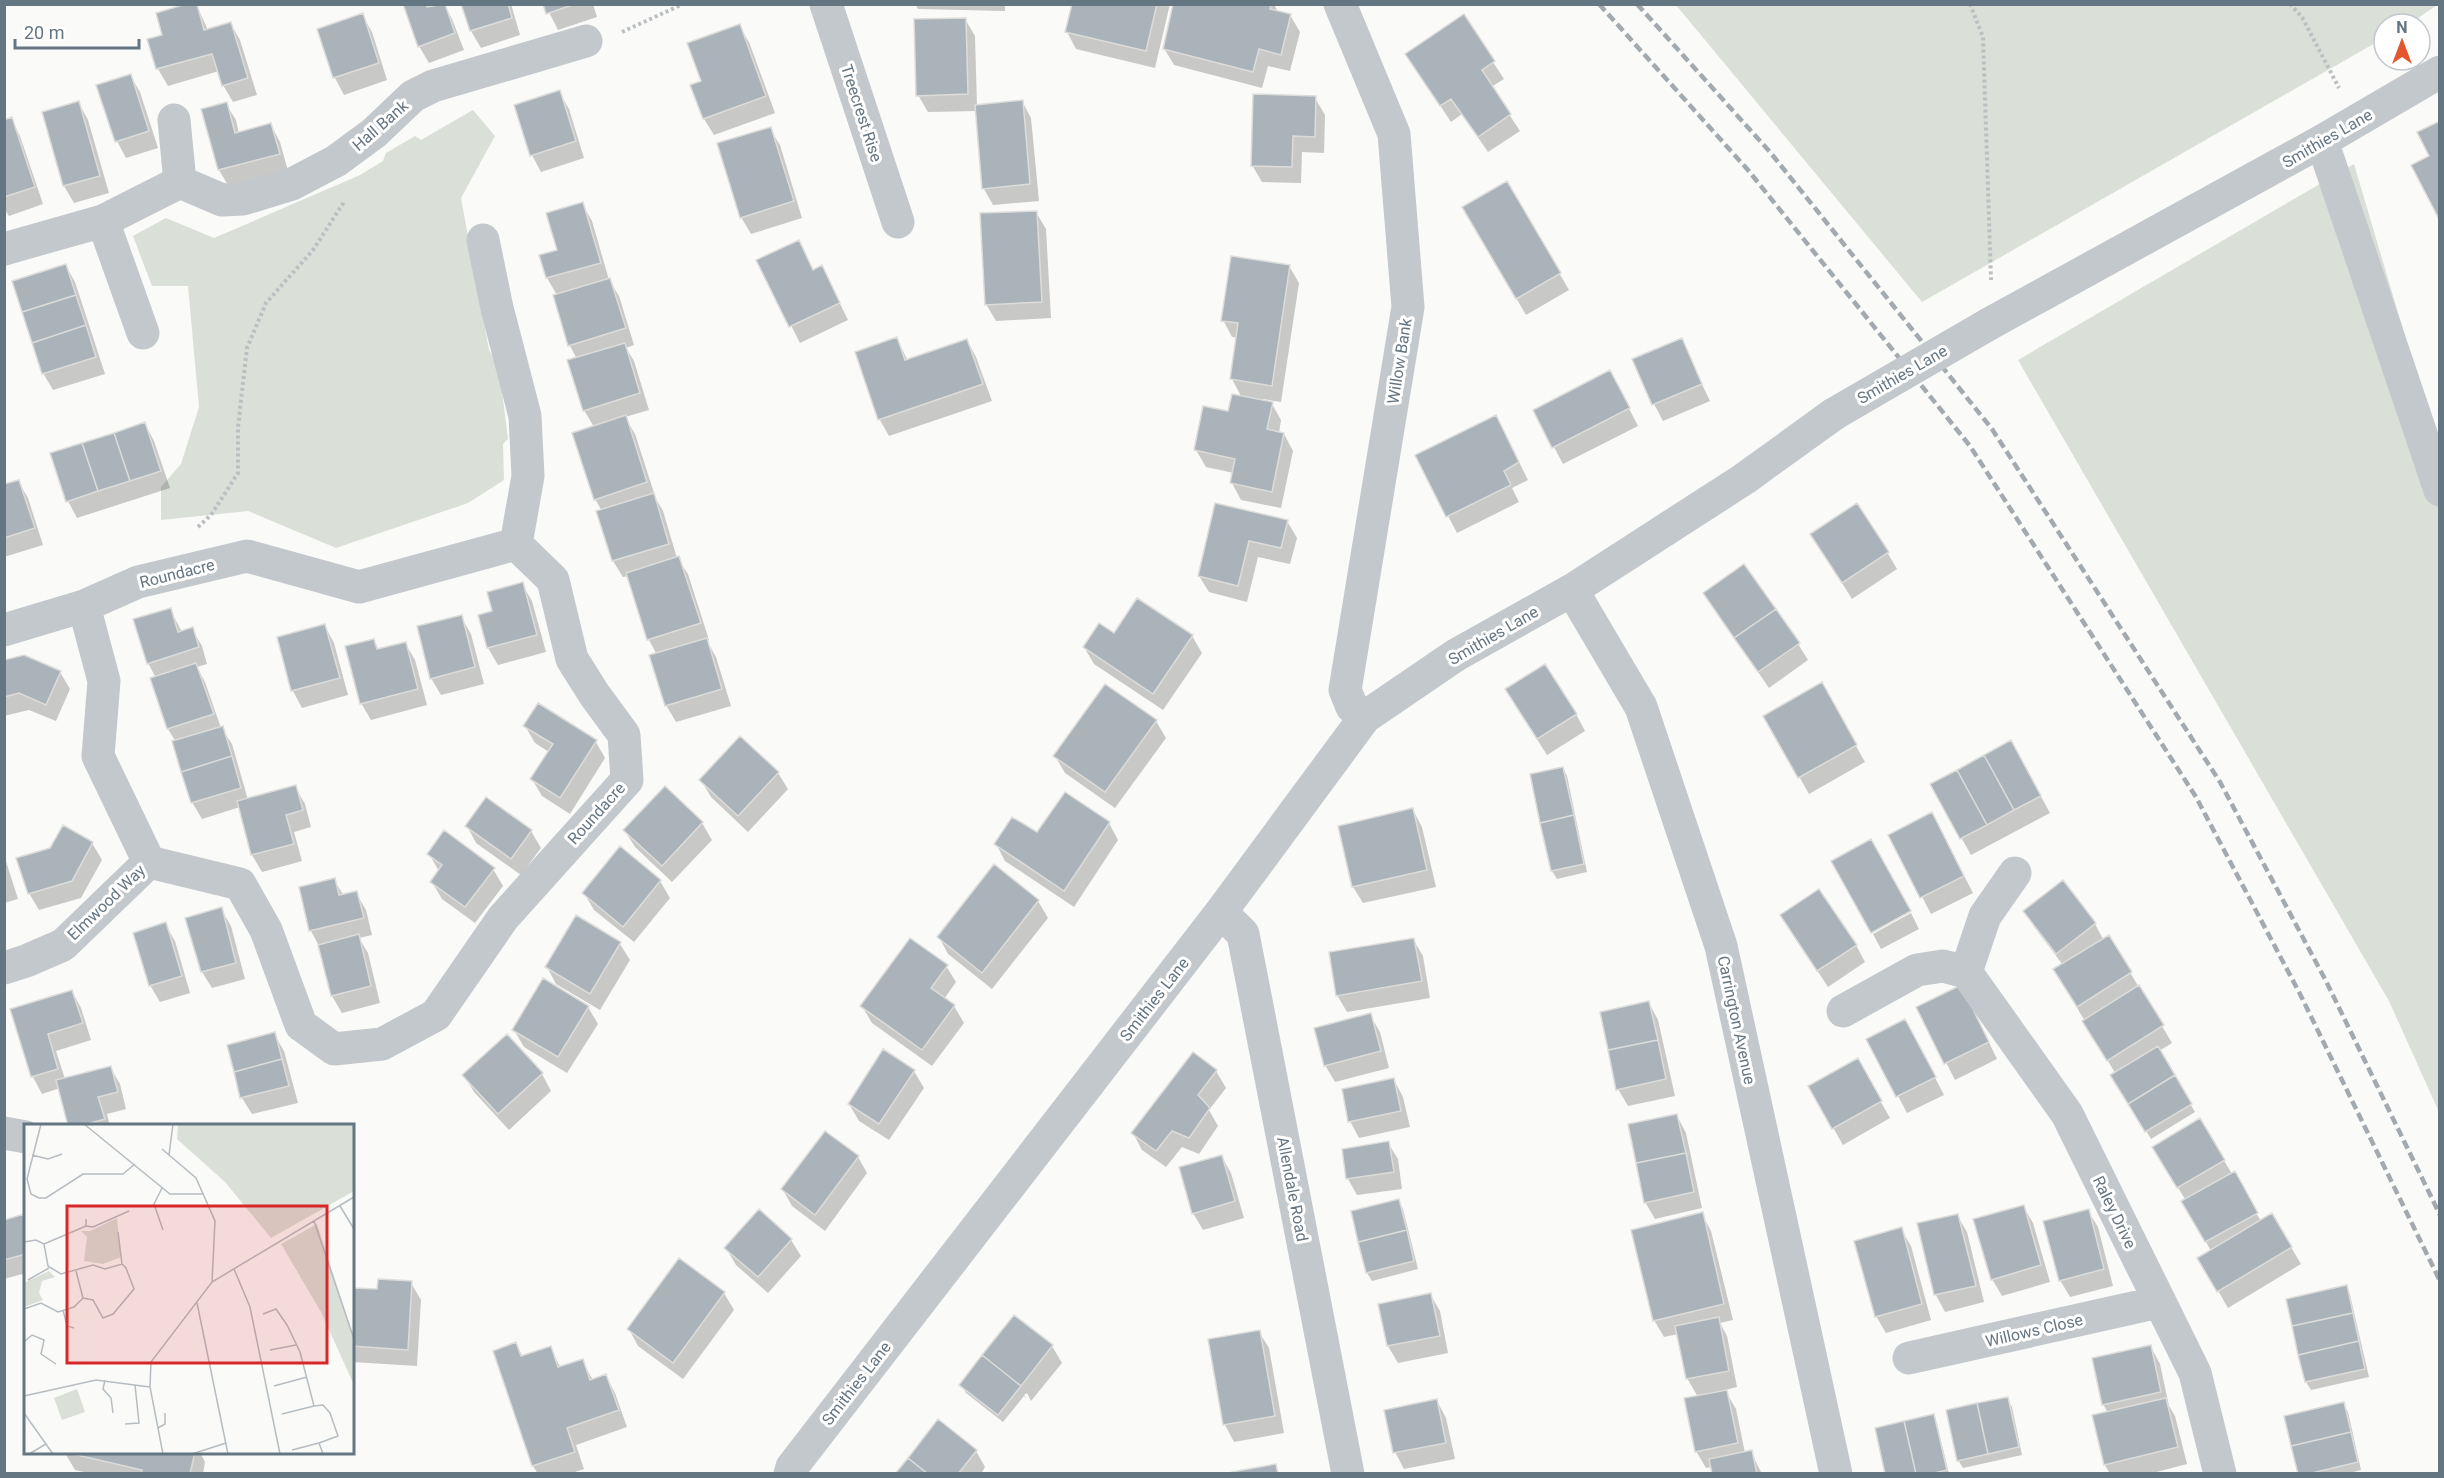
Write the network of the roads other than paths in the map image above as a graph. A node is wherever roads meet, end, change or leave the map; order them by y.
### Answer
1 (826, 4) edge
2 (1340, 4) edge
3 (586, 41) dead end
4 (2439, 72) edge
5 (174, 120) dead end
6 (2322, 141) junction
7 (180, 182) junction
8 (103, 221) junction
9 (898, 222) dead end
10 (483, 240) dead end
11 (4, 249) edge
12 (143, 333) dead end
13 (2439, 489) edge
14 (516, 544) junction
15 (1572, 590) junction
16 (84, 606) junction
17 (4, 630) edge
18 (1365, 717) junction
19 (149, 862) junction
20 (2015, 873) dead end
21 (1221, 912) junction
22 (4, 968) edge
23 (1966, 972) junction
24 (1843, 1011) dead end
25 (4, 1133) edge
26 (24, 1137) edge
27 (2159, 1302) junction
28 (1909, 1358) dead end
29 (790, 1473) edge
30 (1348, 1473) edge
31 (1836, 1473) edge
32 (2220, 1473) edge

1 - 9 street, Treecrest Rise
2 - 18 street, Willow Bank
3 - 7 street, Hall Bank
4 - 6 street, Smithies Lane
5 - 7 street
6 - 13 street
6 - 15 street, Smithies Lane, bridge
7 - 8 street
8 - 11 street
8 - 12 street
10 - 14 street
14 - 16 street, Roundacre
14 - 19 street, Roundacre
15 - 18 street, Smithies Lane
15 - 31 street, Carrington Avenue
16 - 17 street
16 - 19 street, Elmwood Way
18 - 21 street, Smithies Lane
19 - 22 street, Elmwood Way
20 - 23 street
21 - 29 street, Smithies Lane
21 - 30 street, Allendale Road
23 - 24 street
23 - 27 street, Raley Drive
25 - 26 street
27 - 28 street, Willows Close
27 - 32 street, Raley Drive

